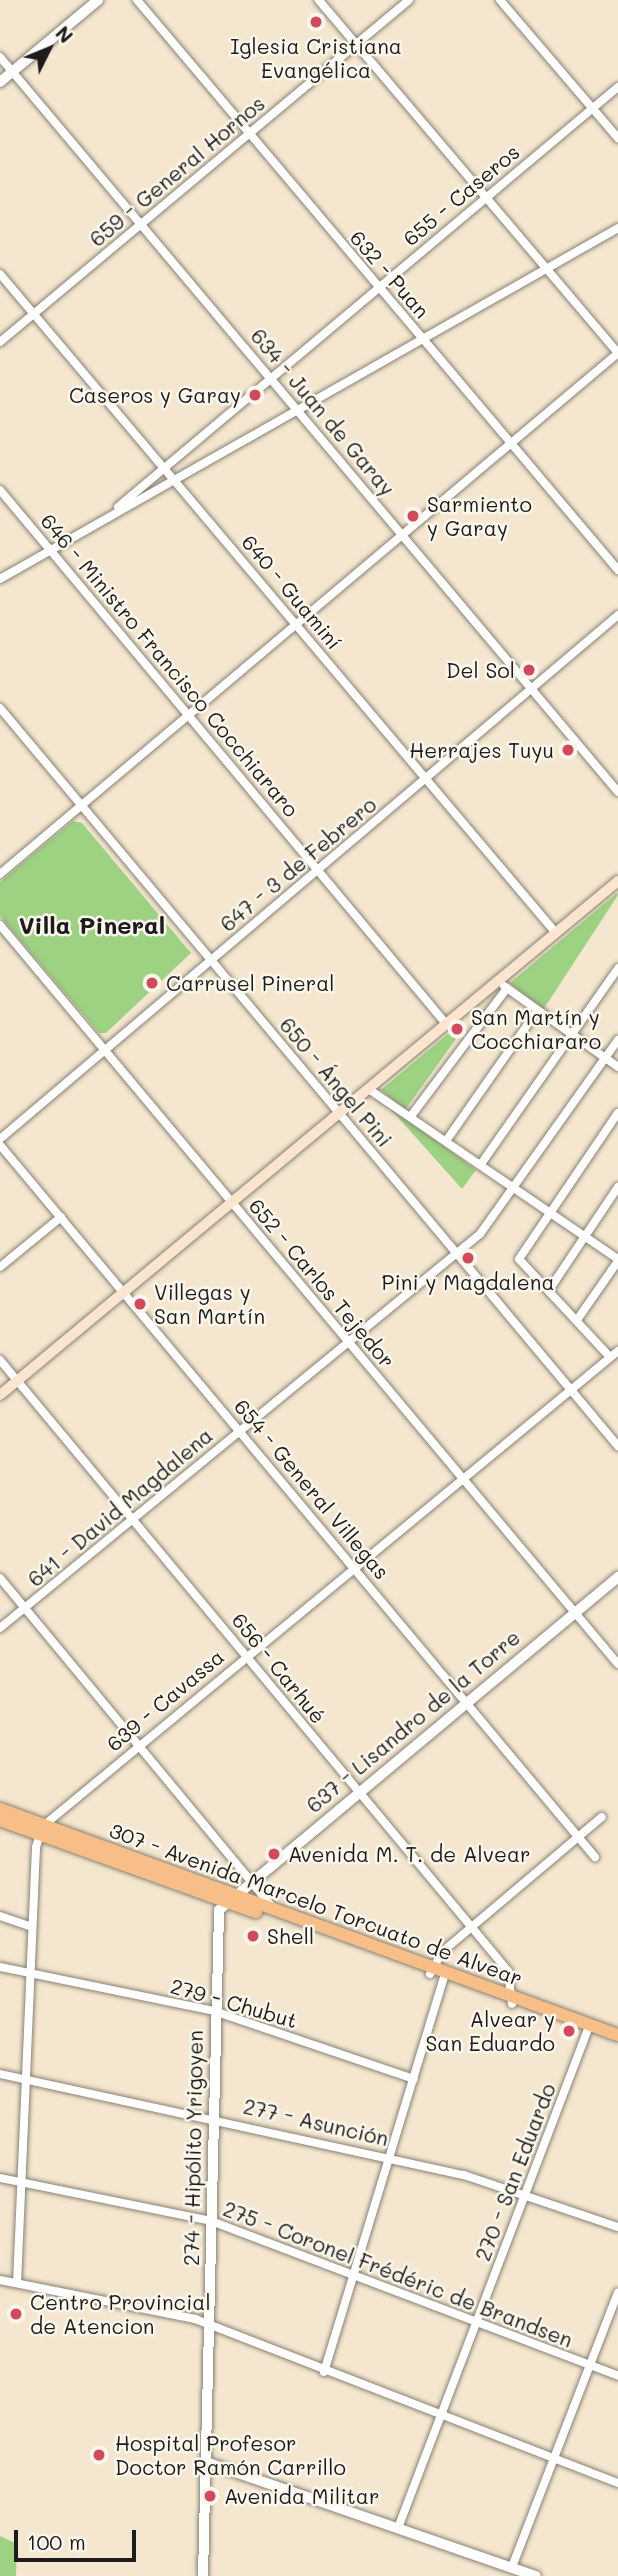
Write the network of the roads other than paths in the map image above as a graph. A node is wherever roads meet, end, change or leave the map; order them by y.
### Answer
1 (98, 0) edge
2 (136, 0) edge
3 (319, 0) edge
4 (409, 0) edge
5 (500, 0) edge
6 (356, 44) junction
7 (0, 57) edge
8 (12, 72) junction
9 (0, 82) edge
10 (618, 87) edge
11 (593, 108) junction
12 (248, 134) junction
13 (618, 138) edge
14 (486, 197) junction
15 (141, 223) junction
16 (618, 228) edge
17 (546, 268) junction
18 (0, 274) edge
19 (378, 288) junction
20 (34, 314) junction
21 (423, 340) junction
22 (0, 342) edge
23 (618, 353) edge
24 (270, 377) junction
25 (298, 409) junction
26 (510, 442) junction
27 (165, 468) junction
28 (175, 480) junction
29 (0, 490) edge
30 (103, 520) junction
31 (402, 533) junction
32 (51, 550) junction
33 (618, 570) edge
34 (0, 579) edge
35 (618, 615) edge
36 (297, 624) junction
37 (530, 688) junction
38 (0, 708) edge
39 (189, 715) junction
40 (426, 778) junction
41 (618, 792) edge
42 (82, 805) junction
43 (319, 868) junction
44 (0, 873) edge
45 (618, 881) edge
46 (0, 925) edge
47 (556, 933) junction
48 (212, 961) junction
49 (618, 968) edge
50 (503, 985) junction
51 (537, 1011) junction
52 (447, 1025) junction
53 (572, 1035) junction
54 (618, 1040) edge
55 (105, 1049) junction
56 (606, 1058) junction
57 (618, 1067) edge
58 (370, 1090) junction
59 (618, 1113) edge
60 (339, 1114) junction
61 (411, 1116) junction
62 (0, 1139) edge
63 (446, 1141) junction
64 (0, 1145) edge
65 (481, 1164) junction
66 (618, 1187) edge
67 (514, 1188) junction
68 (233, 1203) junction
69 (549, 1213) junction
70 (61, 1217) junction
71 (584, 1236) junction
72 (457, 1253) junction
73 (618, 1260) edge
74 (0, 1267) edge
75 (549, 1290) junction
76 (125, 1293) junction
77 (576, 1320) junction
78 (348, 1342) junction
79 (618, 1351) edge
80 (610, 1356) junction
81 (0, 1360) edge
82 (17, 1381) junction
83 (570, 1389) junction
84 (0, 1395) edge
85 (241, 1430) junction
86 (618, 1446) edge
87 (462, 1477) junction
88 (134, 1520) junction
89 (353, 1567) junction
90 (618, 1577) edge
91 (0, 1578) edge
92 (25, 1608) junction
93 (575, 1613) junction
94 (0, 1628) edge
95 (246, 1655) junction
96 (618, 1664) edge
97 (467, 1702) junction
98 (139, 1745) junction
99 (358, 1793) junction
100 (0, 1809) edge
101 (603, 1817) dead end
102 (0, 1819) edge
103 (41, 1830) junction
104 (579, 1837) junction
105 (596, 1857) dead end
106 (250, 1880) junction
107 (228, 1897) junction
108 (275, 1910) junction
109 (0, 1916) edge
110 (32, 1927) junction
111 (472, 1927) junction
112 (0, 1967) edge
113 (29, 1973) junction
114 (438, 1973) junction
115 (513, 2000) junction
116 (214, 2011) junction
117 (588, 2028) junction
118 (618, 2035) edge
119 (618, 2043) edge
120 (0, 2074) edge
121 (26, 2079) junction
122 (414, 2079) junction
123 (213, 2116) junction
124 (390, 2158) junction
125 (0, 2178) edge
126 (21, 2182) junction
127 (526, 2192) junction
128 (211, 2221) junction
129 (618, 2227) edge
130 (355, 2272) junction
131 (0, 2280) edge
132 (17, 2283) junction
133 (618, 2293) edge
134 (476, 2322) junction
135 (209, 2324) junction
136 (590, 2365) junction
137 (324, 2372) junction
138 (618, 2375) edge
139 (440, 2418) junction
140 (554, 2459) junction
141 (206, 2462) junction
142 (618, 2483) edge
143 (398, 2528) junction
144 (512, 2567) junction
145 (203, 2576) edge
146 (536, 2576) edge

1 - 8 street
2 - 12 street, 632 - Puan
3 - 6 street
4 - 6 street, 659 - General Hornos
5 - 11 street
6 - 12 street, 659 - General Hornos
6 - 14 street
7 - 8 street, 634 - Juan de Garay
8 - 9 street
8 - 15 street, 634 - Juan de Garay
10 - 11 street, 655 - Caseros
11 - 13 street
11 - 14 street, 655 - Caseros
12 - 15 street, 659 - General Hornos
12 - 19 street, 632 - Puan
14 - 17 street
14 - 19 street, 655 - Caseros
15 - 20 street, 659 - General Hornos
15 - 24 street, 634 - Juan de Garay
16 - 17 street
17 - 21 street
17 - 23 street
18 - 20 street, 640 - Guaminí
19 - 21 street, 632 - Puan
19 - 24 street, 655 - Caseros
20 - 22 street, 659 - General Hornos
20 - 27 street, 640 - Guaminí
21 - 25 street
21 - 26 street, 632 - Puan
23 - 26 street
24 - 25 street, 634 - Juan de Garay
24 - 27 street, 655 - Caseros
25 - 28 street
25 - 31 street, 634 - Juan de Garay
26 - 31 street
26 - 33 street, 632 - Puan
27 - 28 street, 640 - Guaminí
27 - 30 street, 655 - Caseros
28 - 30 street
28 - 36 street, 640 - Guaminí
29 - 32 street, 646 - Ministro Francisco Cocchiararo
30 - 32 street
31 - 36 street
31 - 37 street, 634 - Juan de Garay
32 - 34 street
32 - 39 street, 646 - Ministro Francisco Cocchiararo
35 - 37 street, 647 - 3 de Febrero
36 - 39 street
36 - 40 street, 640 - Guaminí
37 - 40 street, 647 - 3 de Febrero
37 - 41 street, 634 - Juan de Garay
38 - 42 street, 650 - Ángel Pini
39 - 42 street
39 - 43 street, 646 - Ministro Francisco Cocchiararo
40 - 43 street, 647 - 3 de Febrero
40 - 47 street, 640 - Guaminí
42 - 44 street
42 - 48 street, 650 - Ángel Pini
43 - 48 street, 647 - 3 de Febrero
43 - 52 street, 646 - Ministro Francisco Cocchiararo
45 - 47 main road
46 - 55 street, 652 - Carlos Tejedor
47 - 50 main road
48 - 55 street, 647 - 3 de Febrero
48 - 60 street, 650 - Ángel Pini
49 - 53 street
50 - 51 street
50 - 52 main road
50 - 61 street
51 - 53 street
51 - 63 street
52 - 58 main road
53 - 56 street
53 - 65 street
54 - 56 street, 641 - David Magdalena
55 - 62 street, 647 - 3 de Febrero
55 - 68 street, 652 - Carlos Tejedor
56 - 57 street
56 - 67 street, 641 - David Magdalena
58 - 60 main road
58 - 61 street
59 - 69 street
60 - 68 main road
60 - 72 street, 650 - Ángel Pini
61 - 63 street
63 - 65 street
64 - 70 street, 654 - General Villegas
65 - 67 street
66 - 71 street
67 - 69 street
67 - 72 street, 641 - David Magdalena
68 - 76 main road
68 - 78 street, 652 - Carlos Tejedor
69 - 71 street
69 - 75 street
70 - 74 street
70 - 76 street, 654 - General Villegas
71 - 73 street
71 - 75 street
72 - 78 street, 641 - David Magdalena
72 - 83 street, 650 - Ángel Pini
73 - 77 street
75 - 77 street
76 - 82 main road
76 - 85 street, 654 - General Villegas
77 - 80 street
78 - 85 street, 641 - David Magdalena
78 - 87 street, 652 - Carlos Tejedor
79 - 80 street, 639 - Cavassa
80 - 83 street, 639 - Cavassa
81 - 82 street, 656 - Carhué
82 - 84 main road
82 - 88 street, 656 - Carhué
83 - 86 street, 650 - Ángel Pini
83 - 87 street, 639 - Cavassa
85 - 88 street, 641 - David Magdalena
85 - 89 street, 654 - General Villegas
87 - 89 street, 639 - Cavassa
87 - 93 street, 652 - Carlos Tejedor
88 - 92 street, 641 - David Magdalena
88 - 95 street, 656 - Carhué
89 - 95 street, 639 - Cavassa
89 - 97 street, 654 - General Villegas
90 - 93 street, 637 - Lisandro de la Torre
91 - 92 street
92 - 94 street, 641 - David Magdalena
92 - 98 street
93 - 96 street, 652 - Carlos Tejedor
93 - 97 street, 637 - Lisandro de la Torre
95 - 98 street, 639 - Cavassa
95 - 99 street, 656 - Carhué
97 - 99 street, 637 - Lisandro de la Torre
97 - 104 street, 654 - General Villegas
98 - 103 street, 639 - Cavassa
98 - 106 street
99 - 106 street, 637 - Lisandro de la Torre
99 - 111 street, 656 - Carhué
100 - 103 main road, 307 - Avenida Marcelo Torcuato de Alvear
101 - 104 street
102 - 103 main road, 307 - Avenida Marcelo Torcuato de Alvear
103 - 107 main road, 307 - Avenida Marcelo Torcuato de Alvear
103 - 110 street
104 - 105 street, 654 - General Villegas
104 - 111 street
106 - 107 street, 637 - Lisandro de la Torre
106 - 108 street
107 - 108 main road, 307 - Avenida Marcelo Torcuato de Alvear
107 - 114 main road, 307 - Avenida Marcelo Torcuato de Alvear
107 - 116 street, 274 - Hipólito Yrigoyen
108 - 114 main road, 307 - Avenida Marcelo Torcuato de Alvear
109 - 110 street
110 - 113 street
111 - 114 street
111 - 115 street, 656 - Carhué
112 - 113 street, 279 - Chubut
113 - 116 street, 279 - Chubut
113 - 121 street
114 - 115 main road, 307 - Avenida Marcelo Torcuato de Alvear
114 - 122 street
115 - 117 main road, 307 - Avenida Marcelo Torcuato de Alvear
116 - 122 street, 279 - Chubut
116 - 123 street, 274 - Hipólito Yrigoyen
117 - 118 main road, 307 - Avenida Marcelo Torcuato de Alvear
117 - 119 main road, 307 - Avenida Marcelo Torcuato de Alvear
117 - 127 street, 270 - San Eduardo
120 - 121 street, 277 - Asunción
121 - 123 street, 277 - Asunción
121 - 126 street
122 - 124 street
123 - 124 street, 277 - Asunción
123 - 128 street, 274 - Hipólito Yrigoyen
124 - 127 street, 277 - Asunción
124 - 130 street
125 - 126 street, 275 - Coronel Frédéric de Brandsen
126 - 128 street, 275 - Coronel Frédéric de Brandsen
126 - 132 street
127 - 129 street, 277 - Asunción
127 - 134 street, 270 - San Eduardo
128 - 130 street, 275 - Coronel Frédéric de Brandsen
128 - 135 street, 274 - Hipólito Yrigoyen
130 - 134 street, 275 - Coronel Frédéric de Brandsen
130 - 137 street
131 - 132 street
132 - 135 street
133 - 136 street
134 - 136 street, 275 - Coronel Frédéric de Brandsen
134 - 139 street, 270 - San Eduardo
135 - 137 street
135 - 141 street, 274 - Hipólito Yrigoyen
136 - 138 street, 275 - Coronel Frédéric de Brandsen
136 - 140 street
137 - 139 street
139 - 140 street
139 - 143 street, 270 - San Eduardo
140 - 142 street
140 - 144 street
141 - 143 street
141 - 145 street, 274 - Hipólito Yrigoyen
143 - 144 street
144 - 146 street

